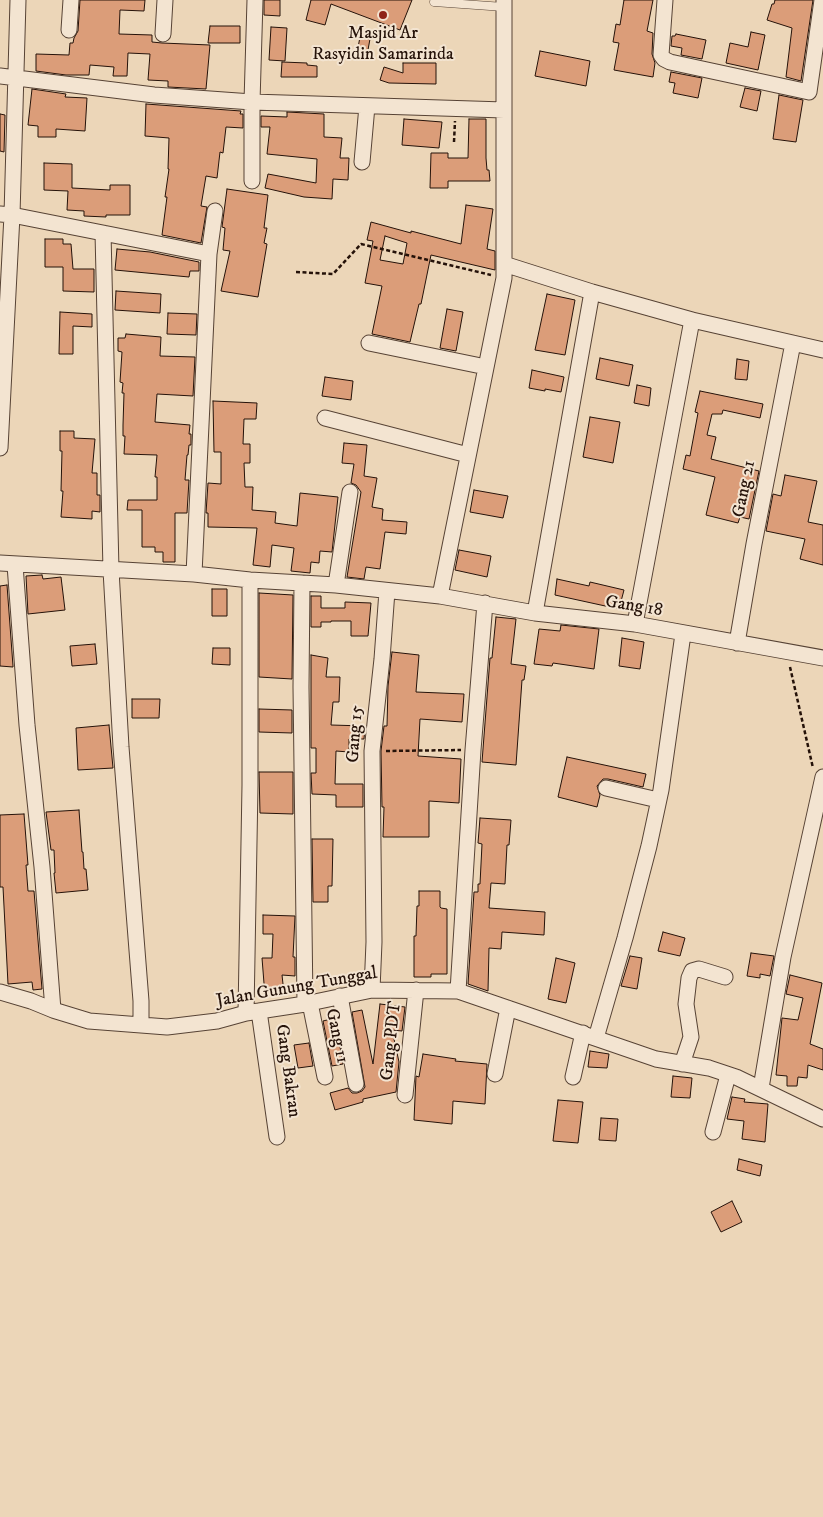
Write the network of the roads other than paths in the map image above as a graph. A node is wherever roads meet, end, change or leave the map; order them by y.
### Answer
1 (18, 0) edge
2 (71, 0) edge
3 (165, 0) edge
4 (256, 0) edge
5 (665, 0) edge
6 (822, 0) edge
7 (434, 2) dead end
8 (504, 4) edge
9 (69, 30) dead end
10 (163, 34) dead end
11 (8, 77) edge
12 (252, 102) junction
13 (367, 106) junction
14 (504, 110) junction
15 (362, 162) dead end
16 (252, 181) dead end
17 (215, 212) dead end
18 (6, 214) edge
19 (104, 233) junction
20 (209, 254) junction
21 (504, 271) junction
22 (592, 292) junction
23 (692, 320) junction
24 (369, 343) dead end
25 (793, 343) junction
26 (823, 350) edge
27 (486, 367) junction
28 (326, 418) dead end
29 (0, 448) edge
30 (468, 455) junction
31 (350, 492) dead end
32 (8, 564) edge
33 (111, 570) junction
34 (194, 574) junction
35 (250, 580) junction
36 (302, 583) junction
37 (336, 585) junction
38 (387, 591) junction
39 (440, 596) junction
40 (486, 603) junction
41 (535, 613) junction
42 (635, 624) junction
43 (683, 634) junction
44 (737, 643) junction
45 (823, 658) edge
46 (823, 777) edge
47 (606, 788) dead end
48 (658, 800) junction
49 (724, 977) dead end
50 (372, 990) junction
51 (416, 990) junction
52 (0, 992) edge
53 (458, 992) junction
54 (340, 996) junction
55 (307, 1003) junction
56 (508, 1008) junction
57 (53, 1010) junction
58 (253, 1012) junction
59 (141, 1024) junction
60 (589, 1036) junction
61 (682, 1064) junction
62 (495, 1074) dead end
63 (728, 1074) junction
64 (325, 1077) dead end
65 (573, 1077) dead end
66 (356, 1084) dead end
67 (761, 1088) junction
68 (405, 1095) dead end
69 (823, 1118) edge
70 (713, 1132) dead end
71 (277, 1137) dead end

1 - 11 street
2 - 9 street
3 - 10 street
4 - 12 street
5 - 6 street
7 - 8 lane
8 - 14 street
11 - 12 street
11 - 18 street
12 - 13 street
12 - 16 street
13 - 14 street
13 - 15 street
14 - 21 street
17 - 20 street
18 - 19 street
18 - 29 street
19 - 20 street
19 - 33 street
20 - 34 street
21 - 22 street
21 - 27 street
22 - 23 street
22 - 41 street
23 - 25 street
23 - 42 street
24 - 27 street
25 - 26 street
25 - 44 street, Gang 21
27 - 30 street
28 - 30 street
30 - 39 street
31 - 37 street
32 - 33 street, Gang 18
32 - 57 street
33 - 34 street, Gang 18
33 - 59 street
34 - 35 street, Gang 18
35 - 36 street, Gang 18
35 - 58 street, Gang Bakran
36 - 37 street, Gang 18
36 - 55 street, Gang 11
37 - 38 street, Gang 18
38 - 39 street, Gang 18
38 - 50 street, Gang 15
39 - 40 street, Gang 18
40 - 41 street, Gang 18
40 - 53 street
41 - 42 street, Gang 18
42 - 43 street, Gang 18
43 - 44 street, Gang 18
43 - 48 street
44 - 45 street, Gang 18
46 - 67 street
47 - 48 street
48 - 60 street
49 - 61 street
50 - 51 street, Jalan Gunung Tunggal
50 - 54 street, Jalan Gunung Tunggal
51 - 53 street, Jalan Gunung Tunggal
51 - 68 street, Gang PDT
52 - 57 street, Jalan Gunung Tunggal
53 - 56 street, Jalan Gunung Tunggal
54 - 55 street, Jalan Gunung Tunggal
54 - 66 street
55 - 58 street, Jalan Gunung Tunggal
55 - 64 street, Gang 11
56 - 60 street, Jalan Gunung Tunggal
56 - 62 street
57 - 59 street, Jalan Gunung Tunggal
58 - 59 street, Jalan Gunung Tunggal
58 - 71 street, Gang Bakran
60 - 61 street, Jalan Gunung Tunggal
60 - 65 street
61 - 63 street, Jalan Gunung Tunggal
63 - 67 street, Jalan Gunung Tunggal
63 - 70 street
67 - 69 street, Jalan Gunung Tunggal

